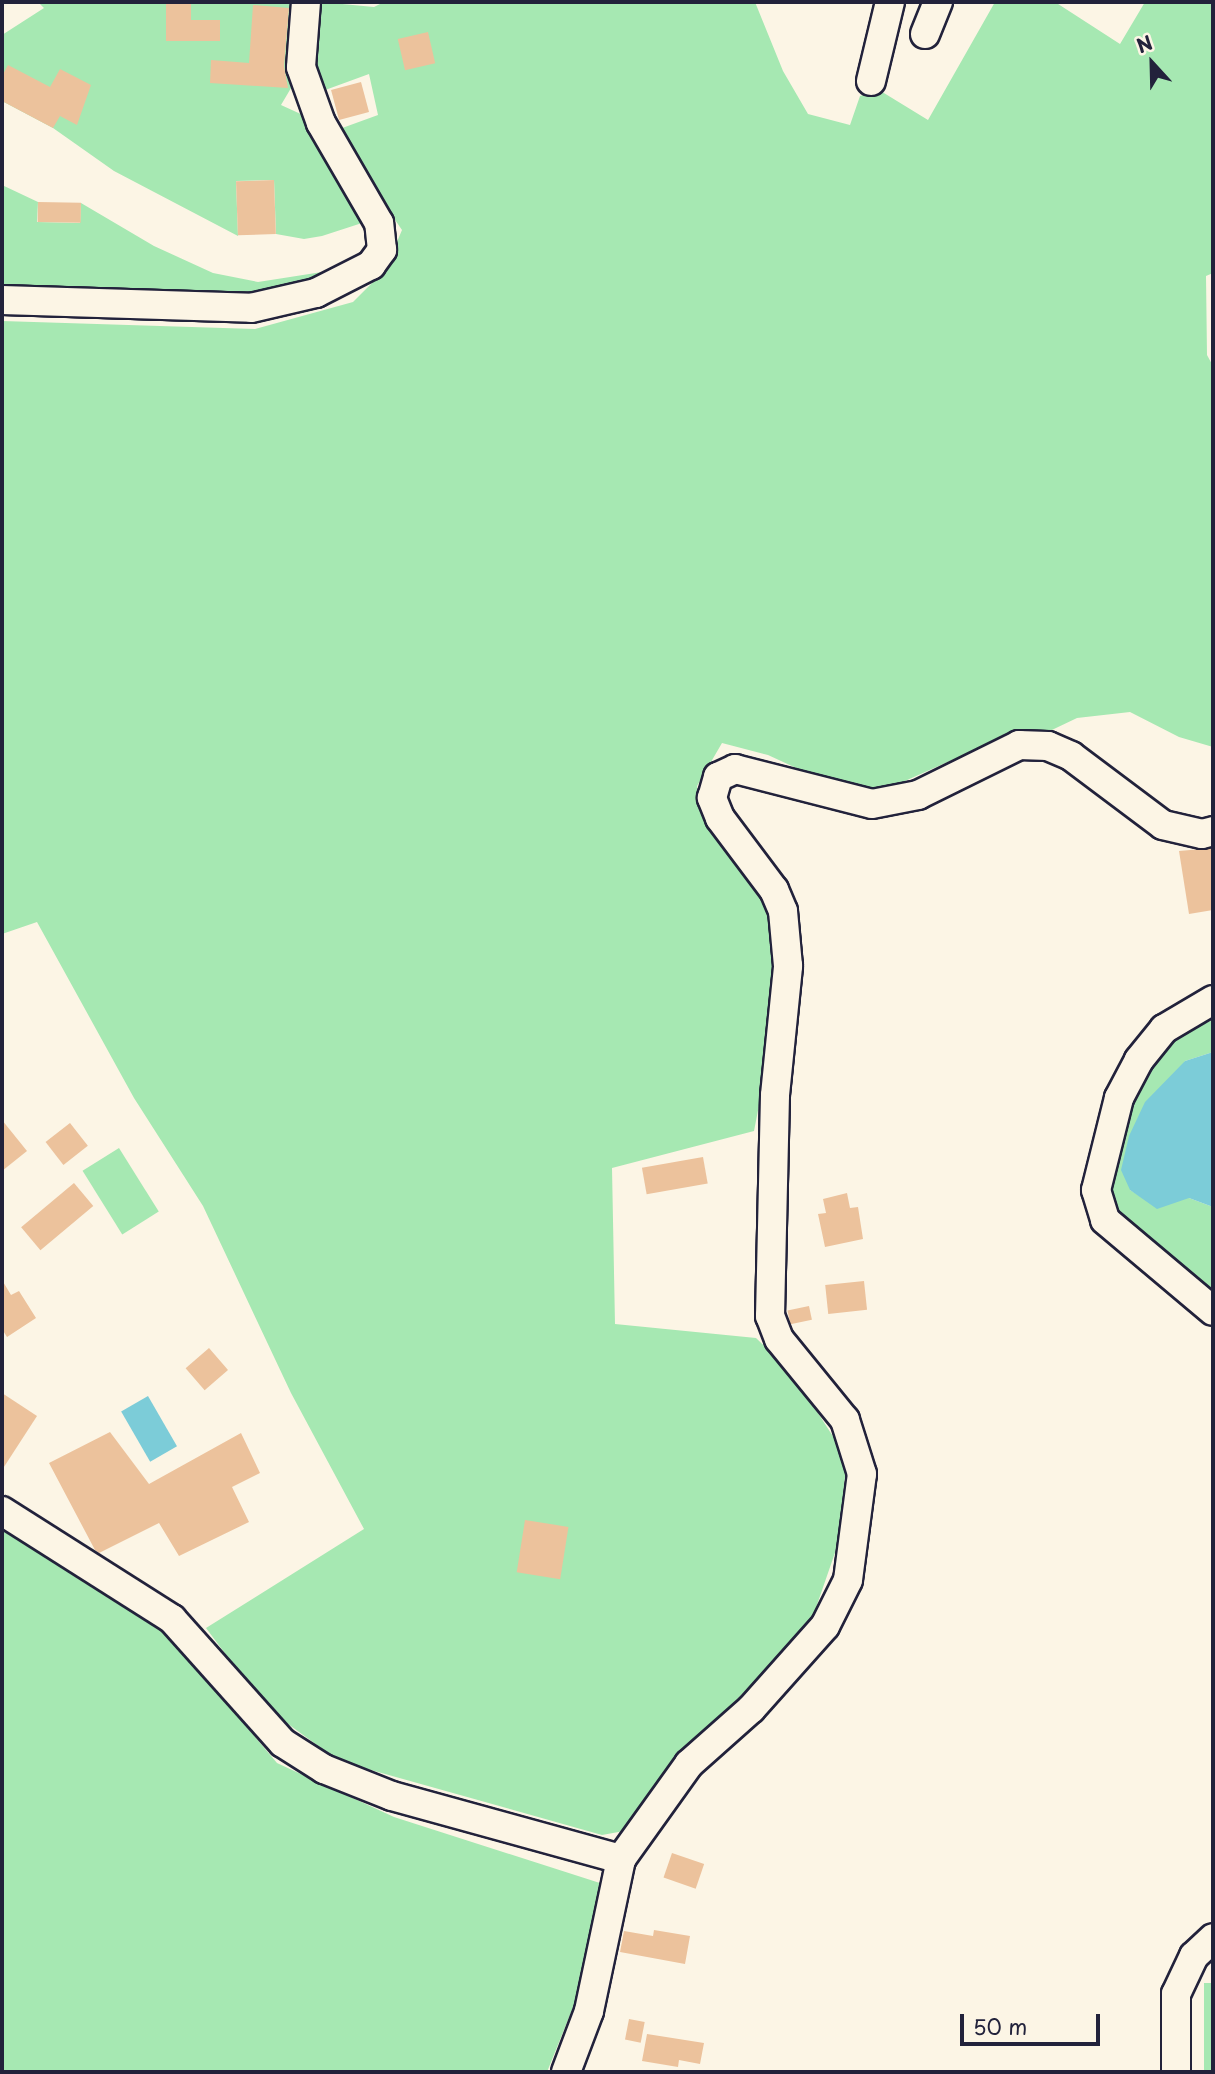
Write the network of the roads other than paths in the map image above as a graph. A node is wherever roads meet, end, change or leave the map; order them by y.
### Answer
1 (306, 2) edge
2 (890, 2) edge
3 (938, 2) edge
4 (925, 34) dead end
5 (871, 81) dead end
6 (2, 300) edge
7 (1213, 831) edge
8 (1213, 1000) edge
9 (1213, 1311) edge
10 (2, 1511) edge
11 (621, 1858) junction
12 (1213, 1938) edge
13 (566, 2072) edge
14 (1176, 2072) edge

1 - 6 street
2 - 5 street
3 - 4 street
7 - 11 street
8 - 9 street
10 - 11 street
11 - 13 street
12 - 14 street

